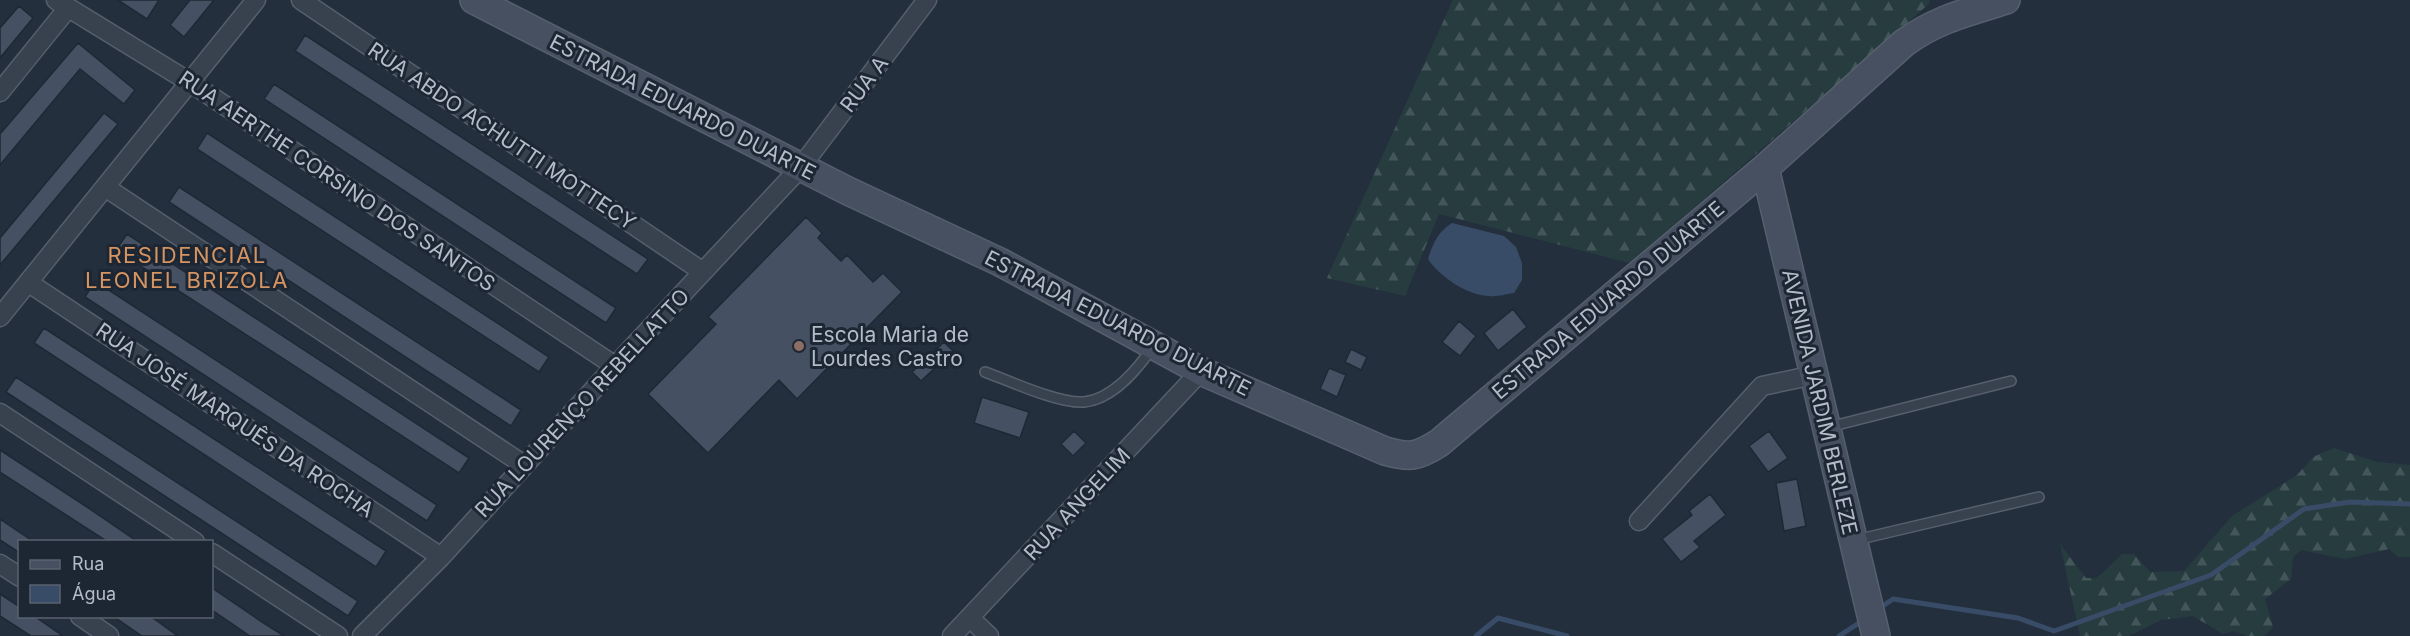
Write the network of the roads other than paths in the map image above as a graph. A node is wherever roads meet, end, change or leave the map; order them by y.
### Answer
1 (256, 0) edge
2 (301, 0) edge
3 (474, 0) edge
4 (927, 0) edge
5 (2006, 0) edge
6 (62, 4) edge
7 (191, 83) junction
8 (0, 92) edge
9 (800, 168) junction
10 (1765, 168) junction
11 (105, 187) junction
12 (703, 272) junction
13 (29, 283) junction
14 (0, 317) edge
15 (1154, 345) junction
16 (615, 366) junction
17 (1201, 371) junction
18 (985, 372) dead end
19 (1814, 375) junction
20 (2011, 381) dead end
21 (0, 413) edge
22 (1826, 427) junction
23 (524, 465) junction
24 (2039, 497) dead end
25 (1639, 520) dead end
26 (192, 540) edge
27 (1854, 540) junction
28 (213, 554) edge
29 (441, 557) junction
30 (0, 564) edge
31 (18, 576) edge
32 (83, 618) edge
33 (970, 618) junction
34 (109, 636) edge
35 (338, 636) edge
36 (362, 636) edge
37 (952, 636) edge
38 (989, 636) edge
39 (1876, 636) edge

1 - 7 street
2 - 12 street, RUA ABDO ACHUTTI MOTTECY
3 - 9 street, ESTRADA EDUARDO DUARTE
4 - 9 street, RUA A
5 - 10 street, ESTRADA EDUARDO DUARTE
6 - 7 street, RUA AERTHE CORSINO DOS SANTOS
6 - 8 street
7 - 11 street
7 - 16 street, RUA AERTHE CORSINO DOS SANTOS
9 - 12 street, RUA LOURENÇO REBELLATTO
9 - 15 street, ESTRADA EDUARDO DUARTE
10 - 17 street, ESTRADA EDUARDO DUARTE
10 - 19 street, AVENIDA JARDIM BERLEZE
11 - 13 street
11 - 23 street
12 - 16 street, RUA LOURENÇO REBELLATTO
13 - 14 street
13 - 29 street, RUA JOSÉ MARQUÊS DA ROCHA
15 - 17 street, ESTRADA EDUARDO DUARTE
15 - 18 lane
16 - 23 street, RUA LOURENÇO REBELLATTO
17 - 33 street, RUA ANGELIM
19 - 22 street, AVENIDA JARDIM BERLEZE
19 - 25 street
20 - 22 lane
21 - 26 street
22 - 27 street, AVENIDA JARDIM BERLEZE
23 - 29 street, RUA LOURENÇO REBELLATTO
24 - 27 lane
27 - 39 street, AVENIDA JARDIM BERLEZE
28 - 35 street
29 - 36 street, RUA LOURENÇO REBELLATTO
30 - 31 street
32 - 34 street
33 - 37 street, RUA ANGELIM
33 - 38 street

